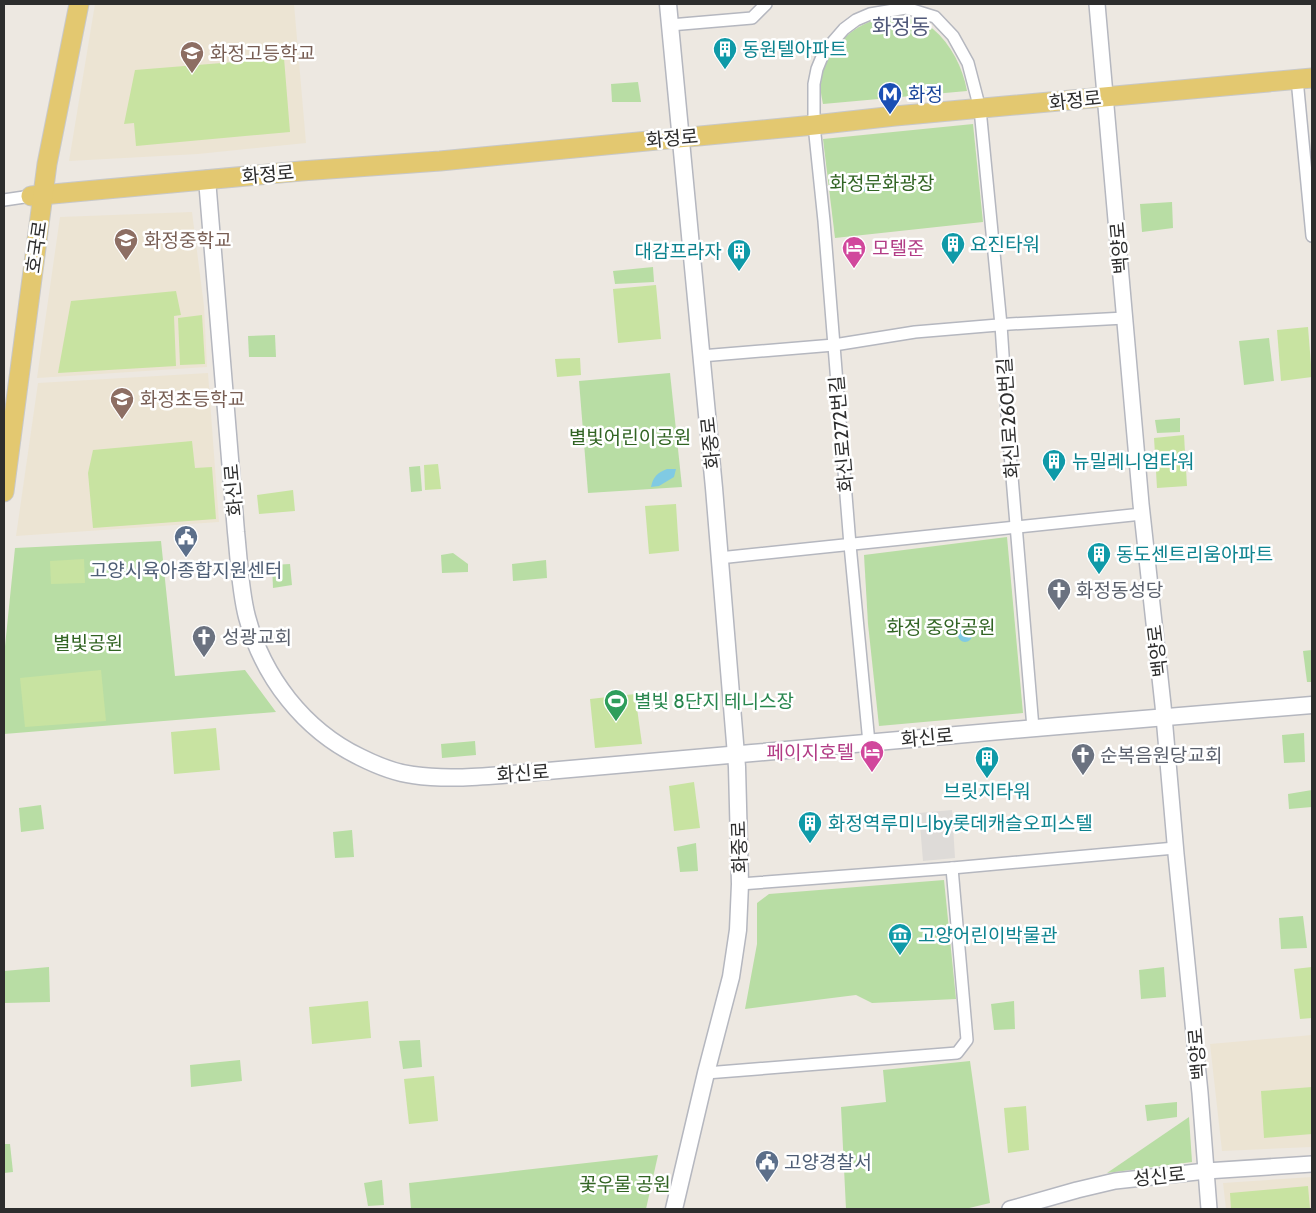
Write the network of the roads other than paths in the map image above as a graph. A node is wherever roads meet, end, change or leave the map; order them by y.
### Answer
1 (68, 4) edge
2 (79, 4) edge
3 (668, 4) edge
4 (766, 4) edge
5 (1097, 4) edge
6 (670, 25) junction
7 (1305, 79) edge
8 (1106, 97) junction
9 (980, 109) junction
10 (814, 126) junction
11 (681, 137) junction
12 (208, 179) junction
13 (37, 195) junction
14 (4, 200) edge
15 (1312, 236) edge
16 (1125, 318) junction
17 (1001, 325) junction
18 (834, 345) junction
19 (701, 356) junction
20 (4, 418) edge
21 (4, 492) edge
22 (1142, 514) junction
23 (1016, 527) junction
24 (850, 545) junction
25 (719, 558) junction
26 (1312, 705) edge
27 (1165, 717) junction
28 (1033, 728) junction
29 (869, 743) junction
30 (736, 754) junction
31 (1176, 848) junction
32 (952, 868) junction
33 (740, 884) junction
34 (706, 1073) junction
35 (1312, 1164) edge
36 (1206, 1171) junction
37 (674, 1209) edge
38 (1010, 1209) edge
39 (1209, 1209) edge

1 - 13 main road, 호국로
2 - 13 main road, 호국로
3 - 6 main road, 화중로
4 - 6 street
5 - 8 street, 백양로
6 - 11 main road, 화중로
7 - 8 main road, 화정로
7 - 15 street
8 - 9 main road, 화정로
8 - 16 street, 백양로
9 - 10 main road, 화정로
9 - 10 street, 화신로260번길
9 - 17 street, 화신로260번길
10 - 11 main road, 화정로
10 - 18 street, 화신로272번길
11 - 12 main road, 화정로
11 - 19 main road, 화중로
12 - 13 main road, 화정로
12 - 30 main road, 화신로
13 - 14 street
13 - 20 main road, 호국로
13 - 21 main road, 호국로
16 - 17 street
16 - 22 street, 백양로
17 - 18 street
17 - 23 street, 화신로260번길
18 - 19 street
18 - 24 street, 화신로272번길
19 - 25 main road, 화중로
22 - 23 street
22 - 27 street, 백양로
23 - 24 street
23 - 28 street, 화신로260번길
24 - 25 street
24 - 29 street, 화신로272번길
25 - 30 main road, 화중로
26 - 27 main road, 화신로
27 - 28 main road, 화신로
27 - 31 street, 백양로
28 - 29 main road, 화신로
29 - 30 main road, 화신로
30 - 33 main road, 화중로
31 - 32 street, 화중로
31 - 36 street, 백양로
32 - 33 street, 화중로
32 - 34 street
33 - 34 main road, 화중로
34 - 37 main road, 화중로
35 - 36 street, 성신로
36 - 38 street, 성신로
36 - 39 street, 백양로

